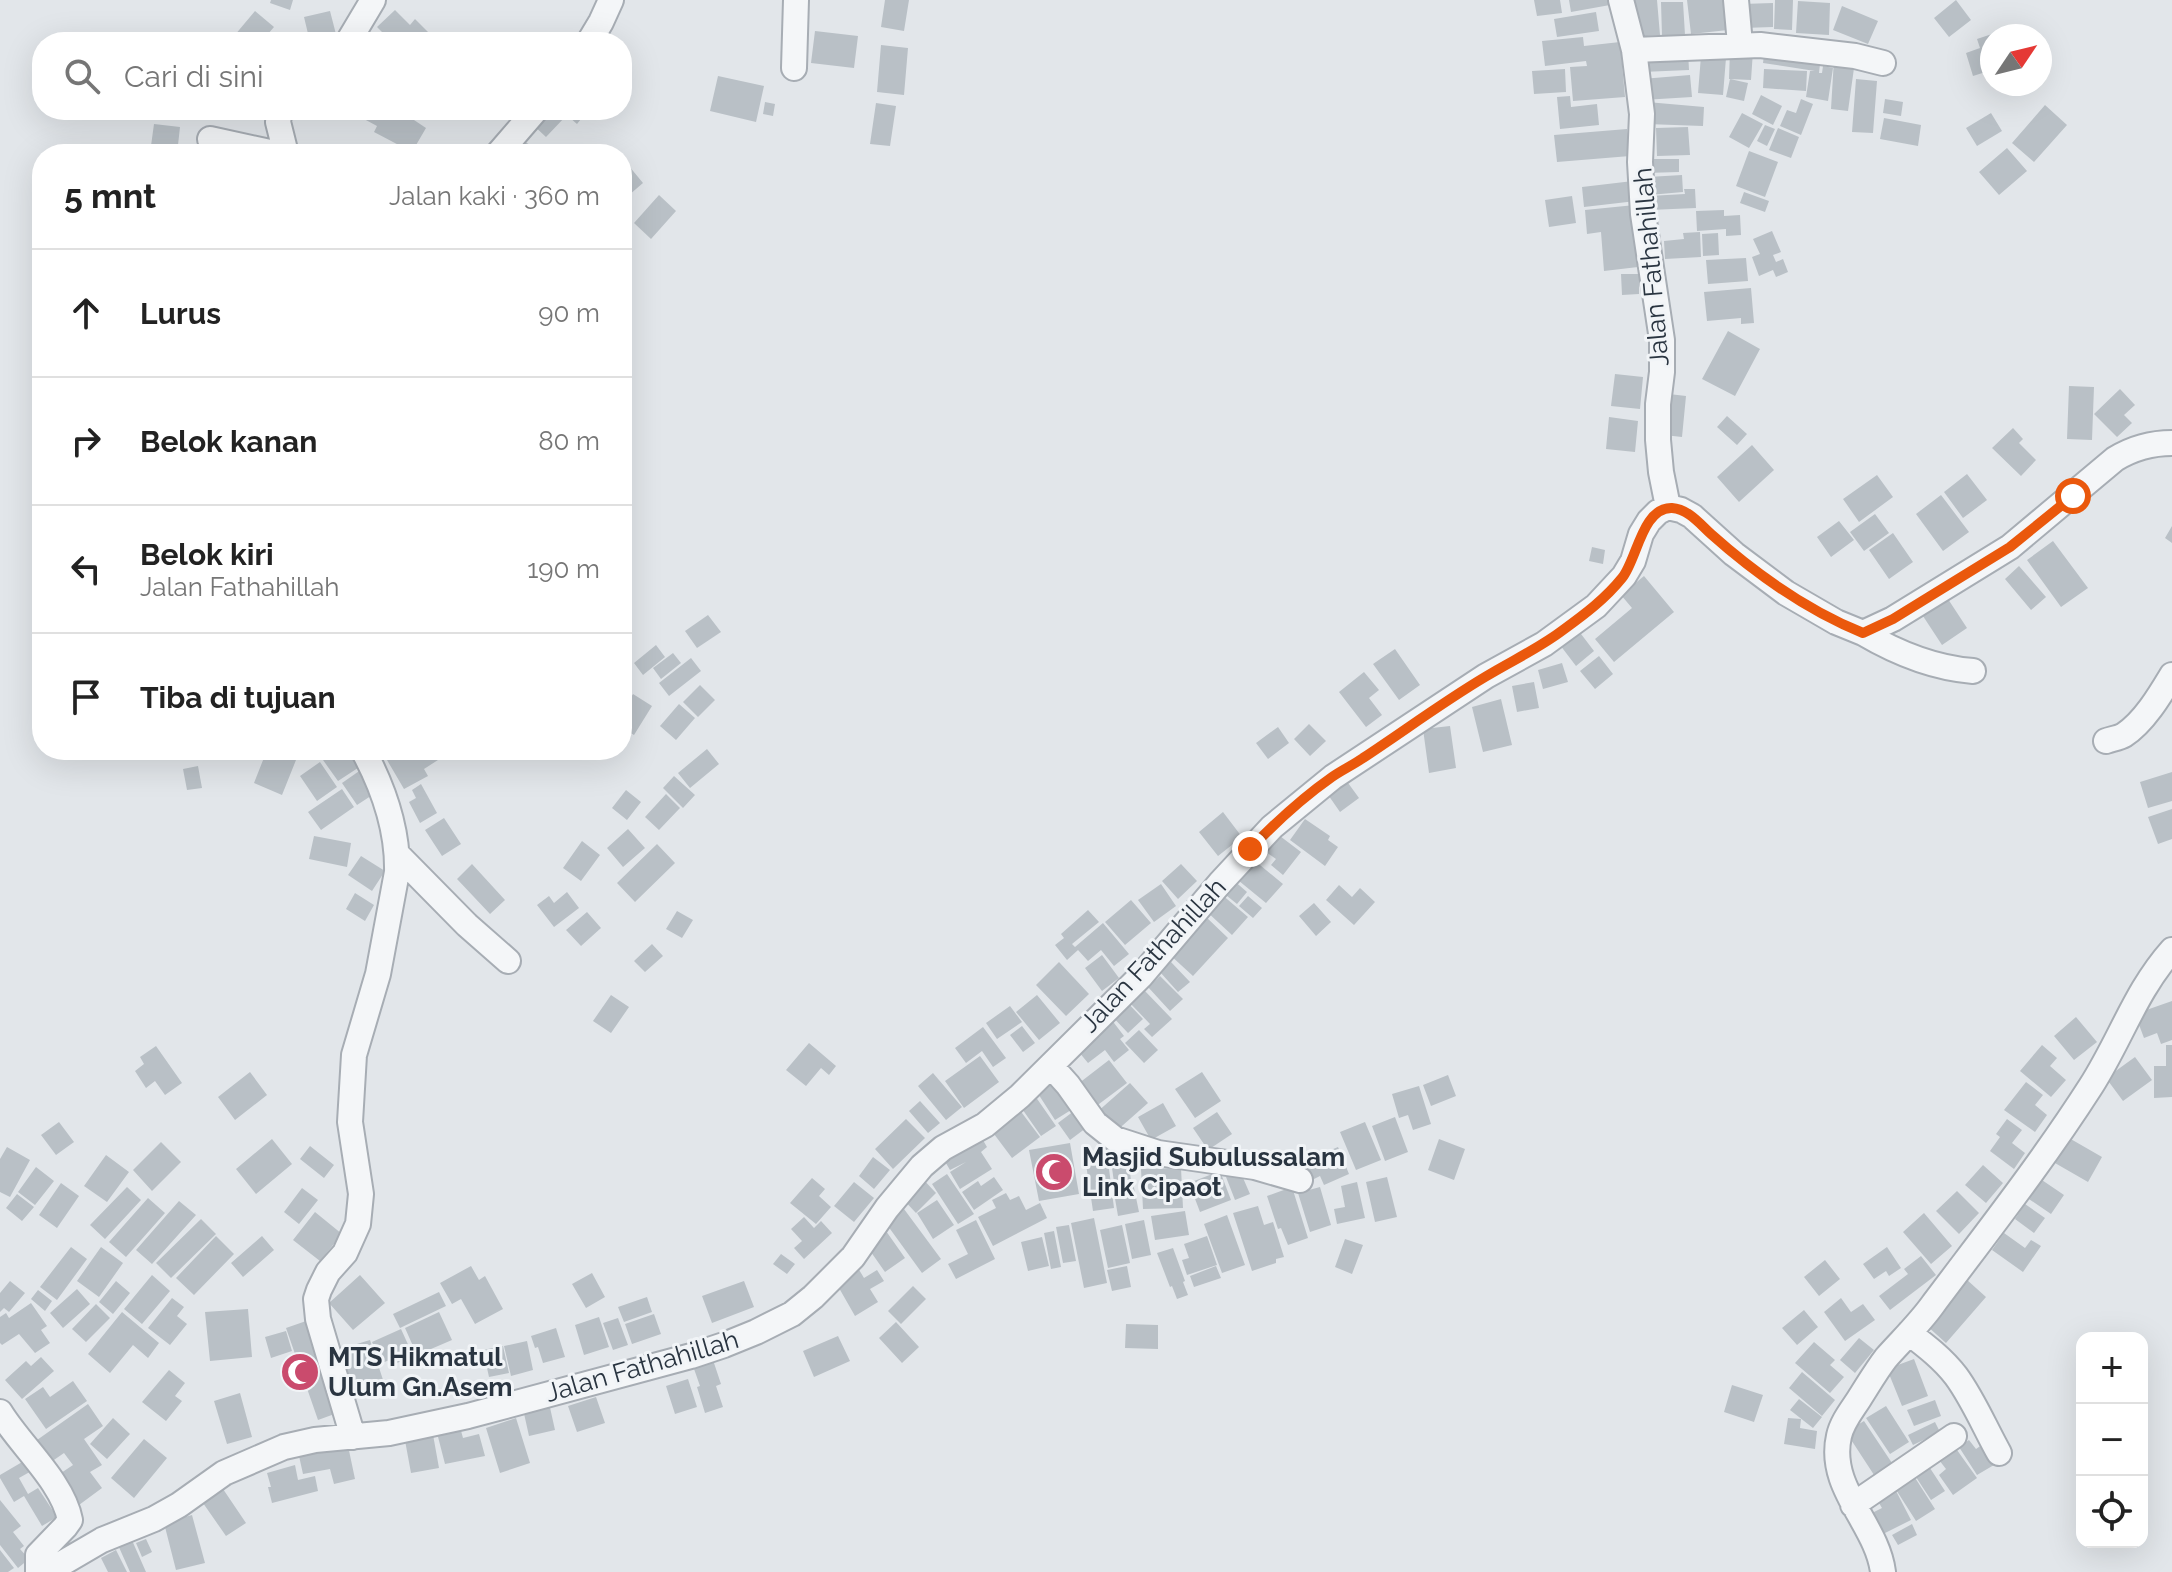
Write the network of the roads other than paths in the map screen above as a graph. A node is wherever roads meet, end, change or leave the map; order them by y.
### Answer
1 (373, 0) edge
2 (611, 0) edge
3 (796, 0) edge
4 (1621, 0) edge
5 (1736, 0) edge
6 (354, 32) edge
7 (595, 32) edge
8 (1740, 44) junction
9 (1634, 50) junction
10 (1883, 63) dead end
11 (794, 68) dead end
12 (278, 120) edge
13 (527, 120) edge
14 (210, 139) dead end
15 (233, 144) edge
16 (284, 144) edge
17 (507, 144) edge
18 (2172, 443) edge
19 (1668, 507) junction
20 (1863, 633) junction
21 (1973, 671) dead end
22 (2172, 675) edge
23 (2106, 741) dead end
24 (368, 760) edge
25 (398, 855) junction
26 (2172, 950) edge
27 (508, 961) dead end
28 (1051, 1066) junction
29 (1300, 1180) dead end
30 (1909, 1333) junction
31 (0, 1412) edge
32 (1954, 1436) dead end
33 (353, 1437) junction
34 (1999, 1453) dead end
35 (1853, 1505) junction
36 (38, 1572) edge
37 (47, 1572) edge
38 (1883, 1572) edge

1 - 6 street
2 - 7 street
3 - 11 street
4 - 9 street, Jalan Fathahillah
5 - 8 street
8 - 9 street
8 - 10 street
9 - 19 street, Jalan Fathahillah
12 - 16 street
13 - 17 street
14 - 15 street
18 - 20 street
19 - 20 street
19 - 28 street, Jalan Fathahillah
20 - 21 street
22 - 23 street
24 - 25 street
25 - 27 street
25 - 33 street
26 - 30 street
28 - 29 street
28 - 33 street, Jalan Fathahillah
30 - 34 street
30 - 35 street
31 - 36 street
32 - 35 street
33 - 37 street, Jalan Fathahillah
35 - 38 street

